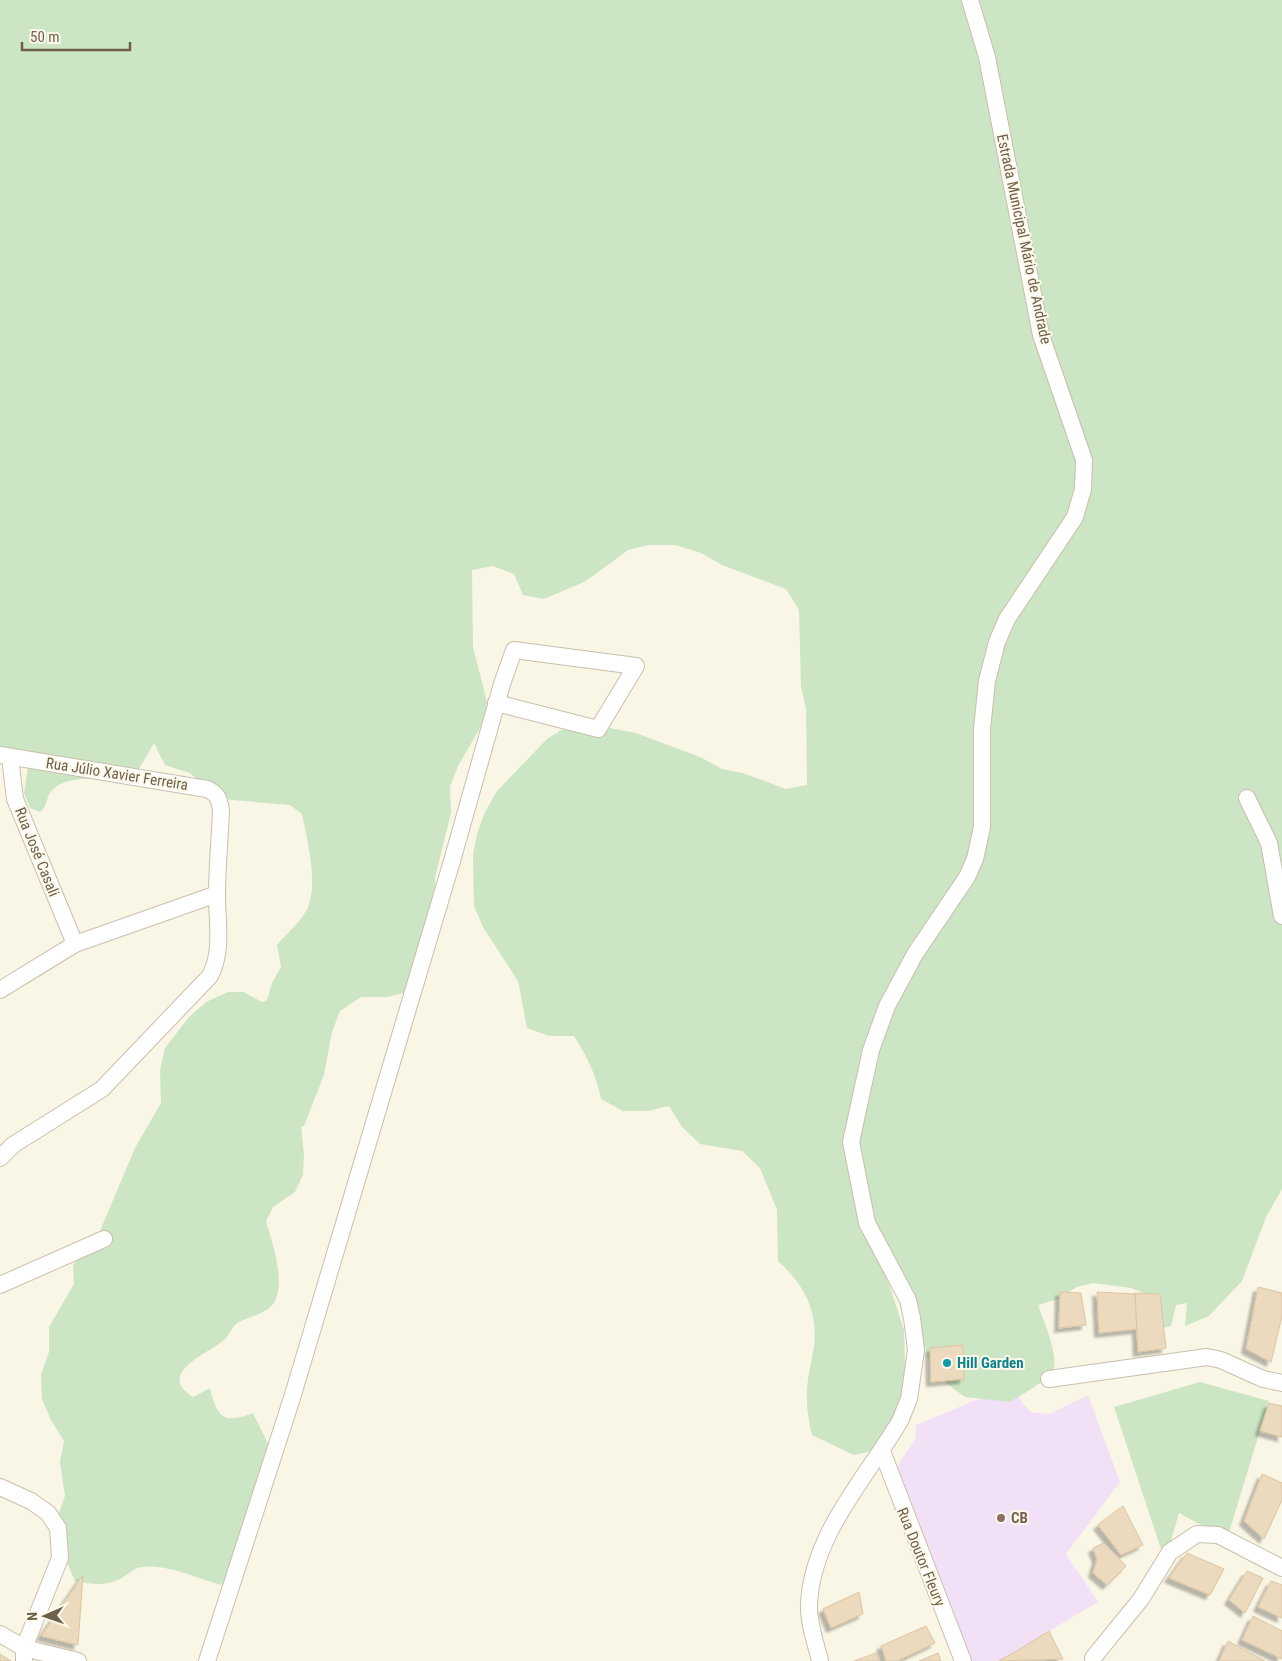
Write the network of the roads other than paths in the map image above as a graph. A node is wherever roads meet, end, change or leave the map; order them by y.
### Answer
1 (970, 0) edge
2 (496, 704) junction
3 (5, 756) edge
4 (1247, 798) dead end
5 (217, 894) junction
6 (1282, 916) edge
7 (74, 944) junction
8 (0, 990) edge
9 (0, 1158) edge
10 (104, 1239) dead end
11 (0, 1285) edge
12 (1049, 1380) dead end
13 (1282, 1383) edge
14 (882, 1451) junction
15 (0, 1487) edge
16 (1282, 1568) edge
17 (0, 1634) edge
18 (24, 1654) edge
19 (1093, 1658) dead end
20 (78, 1661) edge
21 (207, 1661) edge
22 (820, 1661) edge
23 (963, 1661) edge

1 - 14 street, Estrada Municipal Mário de Andrade
2 - 2 street
2 - 21 street
3 - 5 street, Rua Júlio Xavier Ferreira
3 - 7 street, Rua José Casali
4 - 6 street
5 - 7 street
5 - 9 street
7 - 8 street
10 - 11 street
12 - 13 street
14 - 22 street, Estrada Municipal Mário de Andrade
14 - 23 street, Rua Doutor Fleury
15 - 18 street
16 - 19 street
17 - 18 street
18 - 20 street

